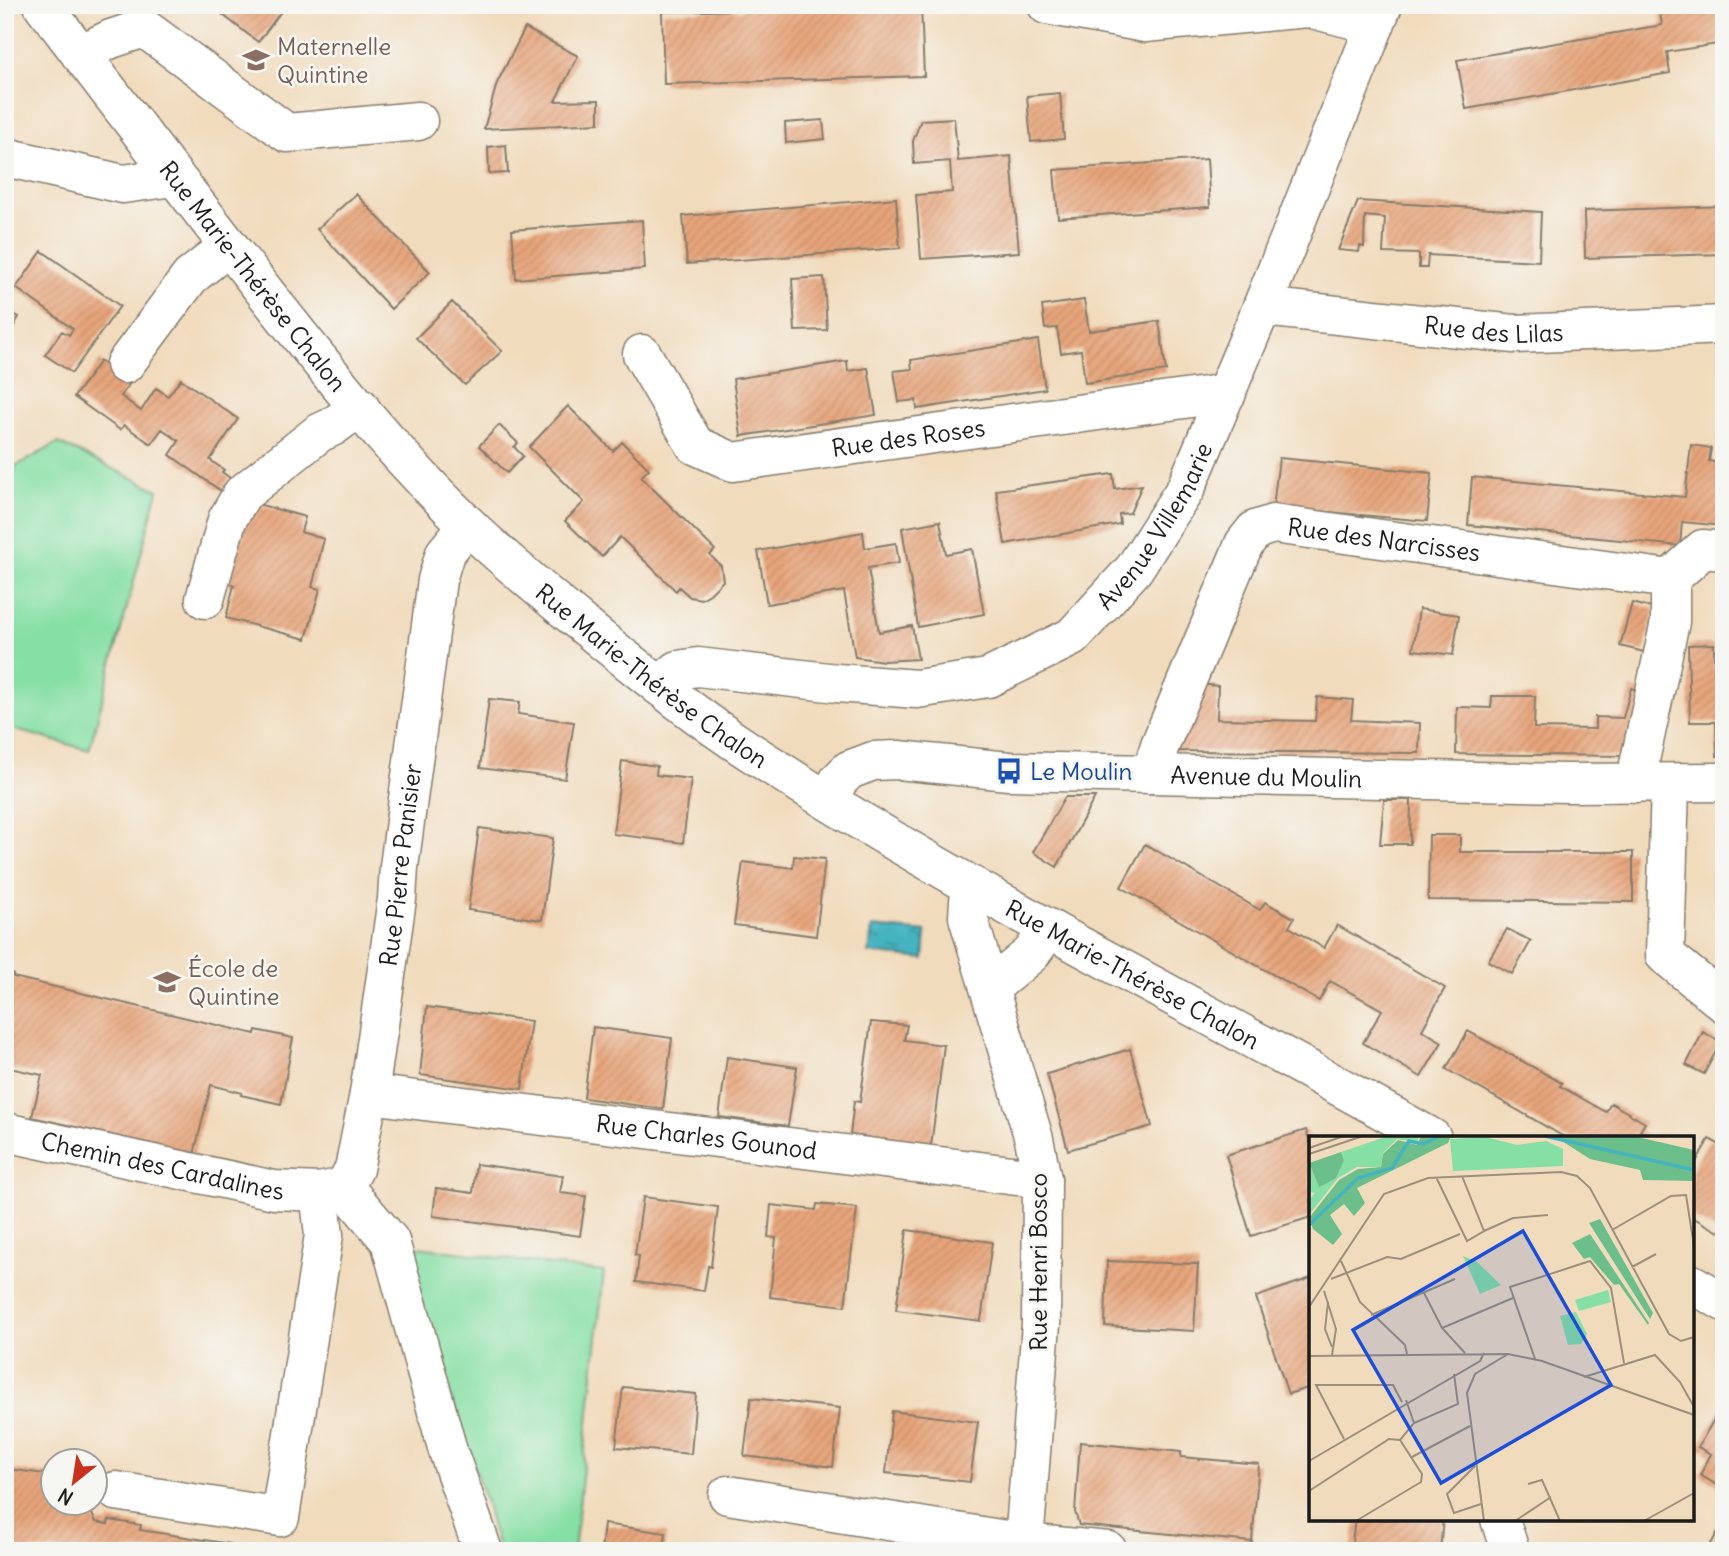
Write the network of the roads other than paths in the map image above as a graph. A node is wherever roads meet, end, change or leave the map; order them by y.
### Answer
1 (43, 5) edge
2 (1047, 5) edge
3 (1379, 15) edge
4 (80, 54) junction
5 (418, 121) dead end
6 (5, 157) edge
7 (174, 177) junction
8 (229, 246) junction
9 (1262, 307) junction
10 (1724, 325) edge
11 (642, 354) dead end
12 (125, 364) dead end
13 (1227, 393) junction
14 (360, 407) junction
15 (468, 525) junction
16 (1724, 551) edge
17 (1670, 579) junction
18 (205, 599) dead end
19 (659, 686) junction
20 (1152, 774) junction
21 (1724, 782) edge
22 (1652, 783) junction
23 (828, 800) junction
24 (974, 887) junction
25 (1048, 930) junction
26 (990, 988) junction
27 (1724, 1003) edge
28 (369, 1094) junction
29 (5, 1132) edge
30 (1423, 1135) edge
31 (1042, 1179) junction
32 (332, 1190) junction
33 (1694, 1285) edge
34 (1724, 1302) edge
35 (116, 1491) dead end
36 (728, 1495) dead end
37 (1501, 1521) edge
38 (1024, 1543) junction
39 (483, 1551) edge
40 (1108, 1551) edge
41 (1510, 1551) edge

1 - 4 street, Rue Marie-Thérèse Chalon
2 - 3 street
3 - 9 street, Avenue Villemarie
4 - 5 street
4 - 7 street, Rue Marie-Thérèse Chalon
6 - 7 street
7 - 8 street, Rue Marie-Thérèse Chalon
8 - 12 street
8 - 14 street, Rue Marie-Thérèse Chalon
9 - 10 street, Rue des Lilas
9 - 13 street, Avenue Villemarie
11 - 13 street, Rue des Roses
13 - 19 street, Avenue Villemarie
14 - 15 street, Rue Marie-Thérèse Chalon
14 - 18 street
15 - 19 street, Rue Marie-Thérèse Chalon
15 - 28 street, Rue Pierre Panisier
16 - 17 street
17 - 20 street, Rue des Narcisses
17 - 22 street
19 - 23 street, Rue Marie-Thérèse Chalon
20 - 22 street, Avenue du Moulin
20 - 23 street, Avenue du Moulin
21 - 22 street, Avenue du Moulin
22 - 27 street
23 - 24 street, Rue Marie-Thérèse Chalon
24 - 25 street, Rue Marie-Thérèse Chalon
24 - 26 street, Rue Henri Bosco
25 - 26 street
25 - 30 street, Rue Marie-Thérèse Chalon
26 - 31 street, Rue Henri Bosco
28 - 31 street, Rue Charles Gounod
28 - 32 street, Rue Pierre Panisier
29 - 32 street, Chemin des Cardalines
31 - 38 street, Rue Henri Bosco
32 - 35 street
32 - 39 street
33 - 34 street
36 - 38 street
37 - 41 street
38 - 40 street

